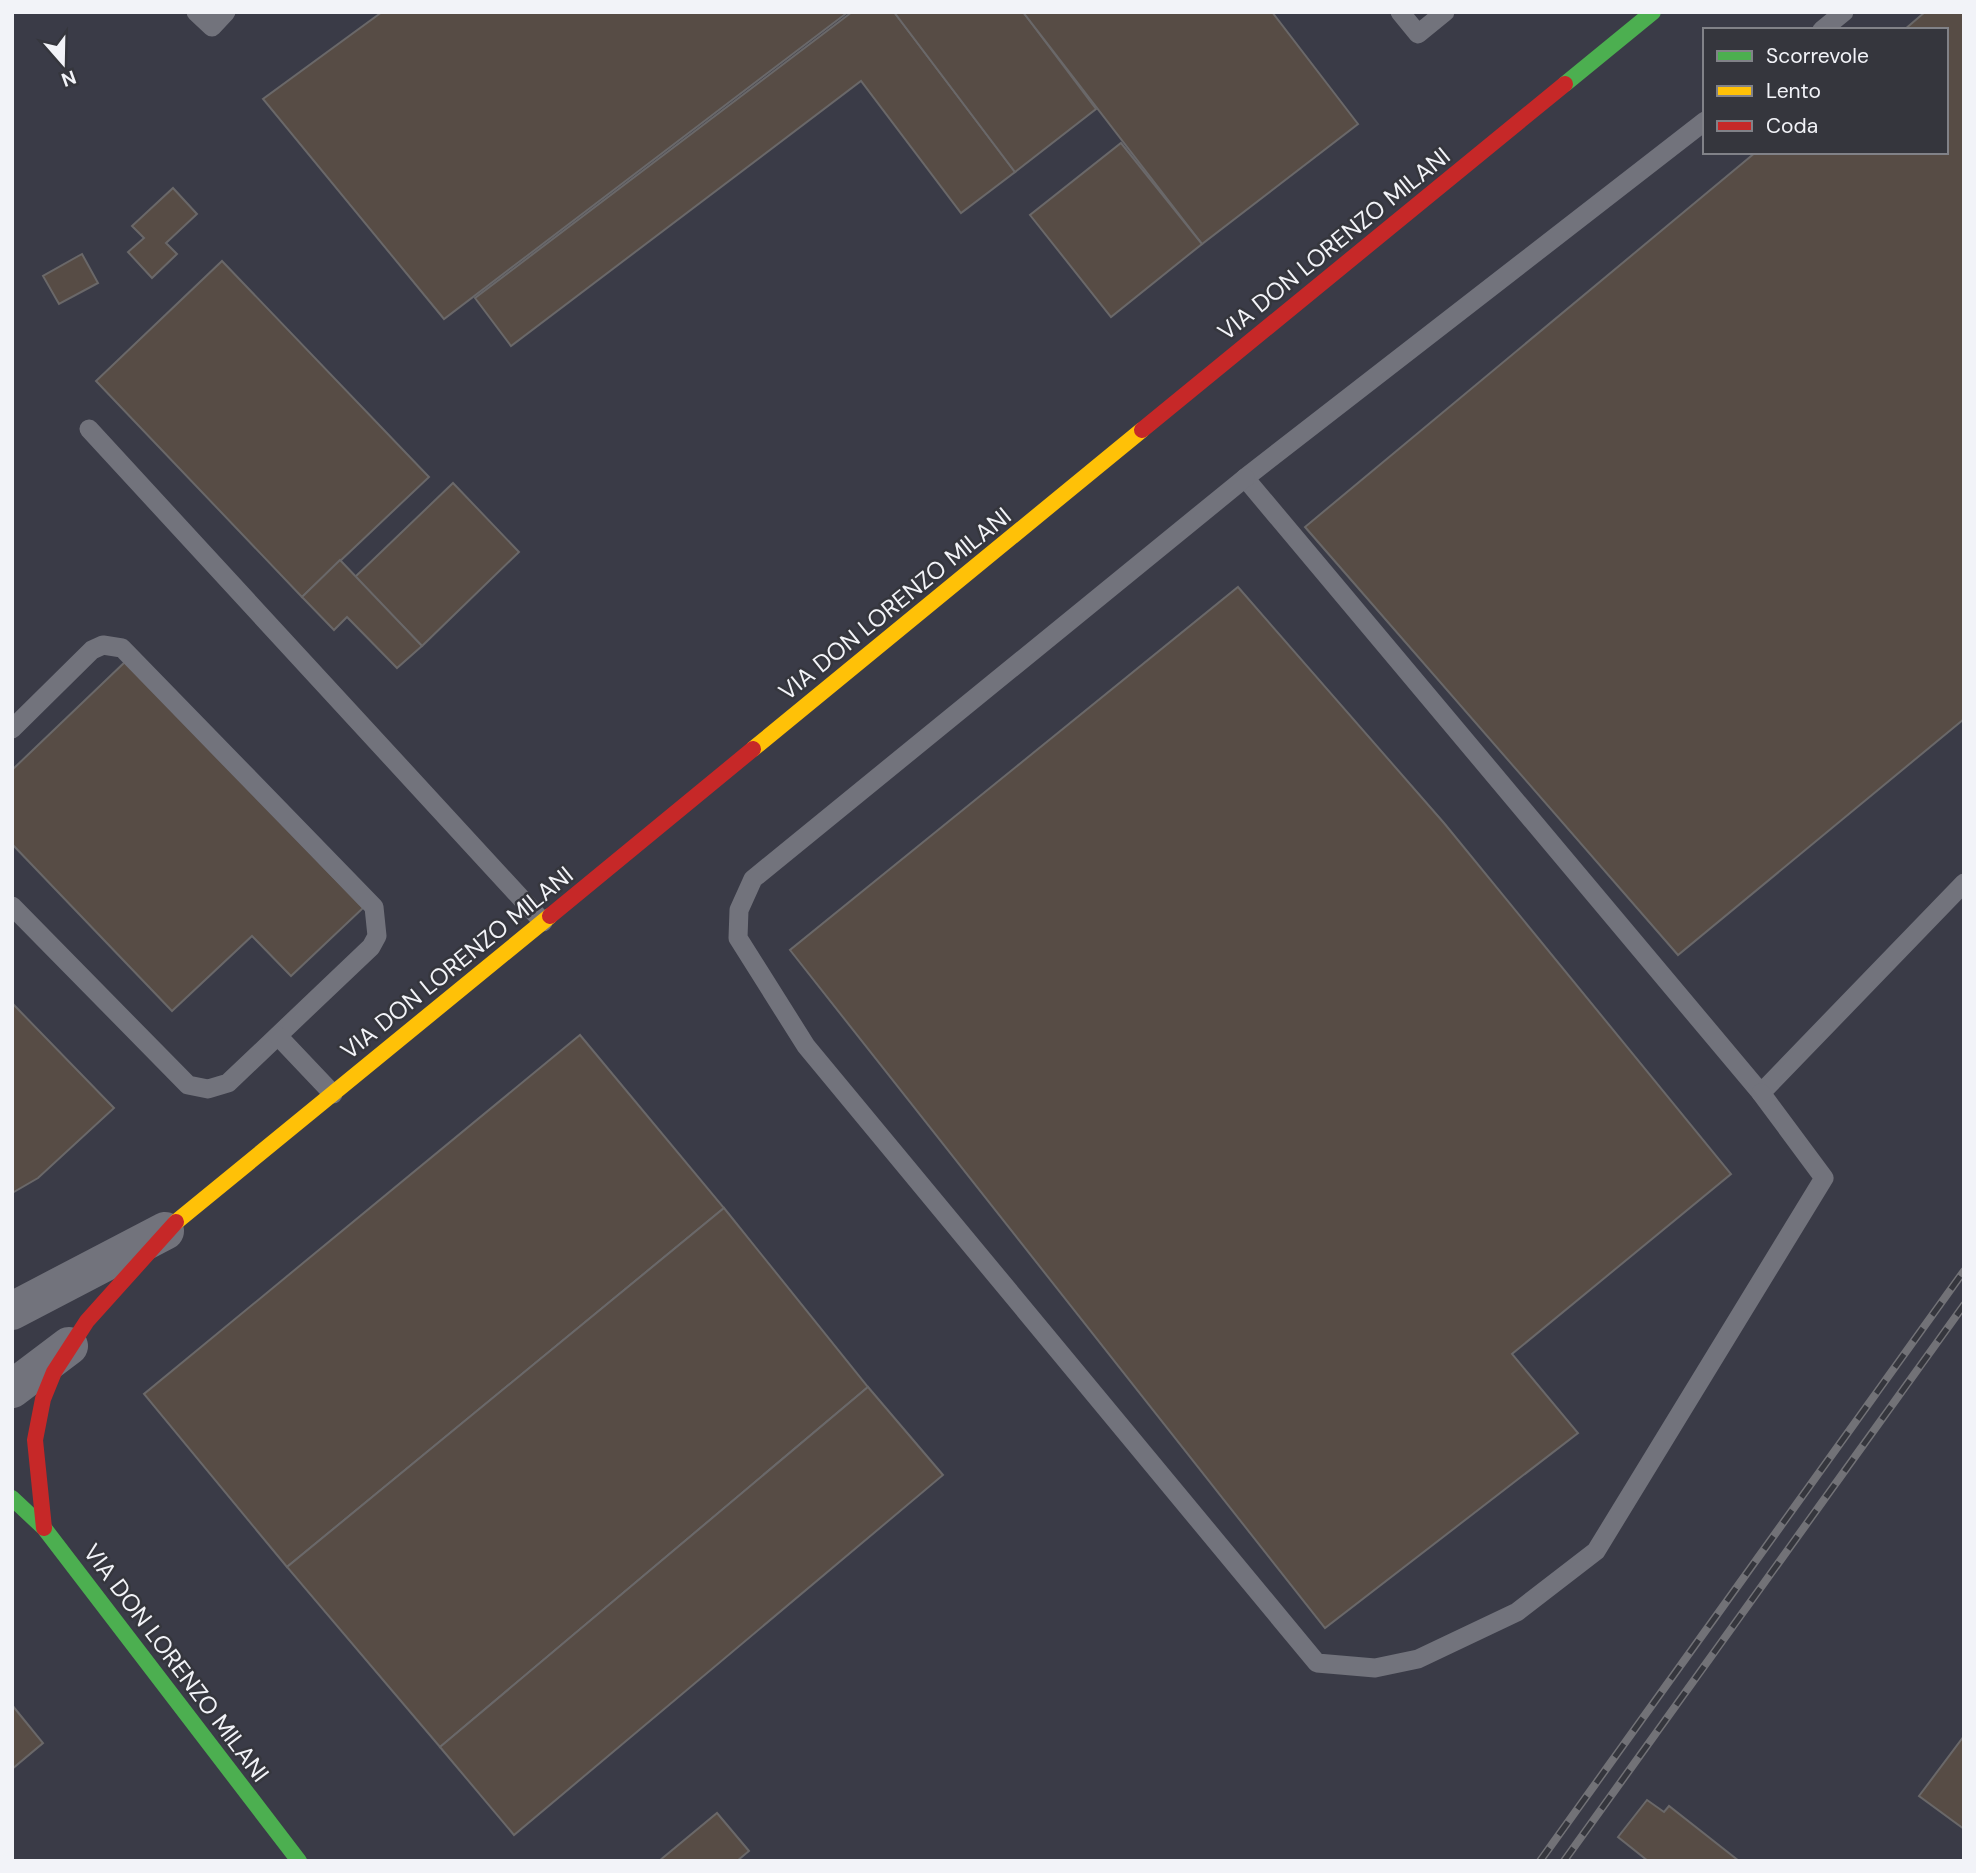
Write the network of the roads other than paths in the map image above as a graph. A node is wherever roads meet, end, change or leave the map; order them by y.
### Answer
1 (196, 12) edge
2 (226, 12) edge
3 (1400, 12) edge
4 (1445, 12) edge
5 (1653, 12) edge
6 (1844, 12) edge
7 (1824, 28) edge
8 (1703, 123) edge
9 (89, 429) dead end
10 (1245, 478) junction
11 (12, 729) edge
12 (1964, 883) edge
13 (12, 905) edge
14 (543, 922) junction
15 (278, 1036) junction
16 (1761, 1093) junction
17 (332, 1094) junction
18 (166, 1230) junction
19 (12, 1311) edge
20 (69, 1346) junction
21 (12, 1389) edge
22 (12, 1498) edge
23 (44, 1528) junction
24 (299, 1861) edge

1 - 2 lane
3 - 4 lane
5 - 14 street, VIA DON LORENZO MILANI
6 - 7 lane
8 - 10 lane
9 - 14 lane
10 - 16 lane
10 - 16 lane
11 - 15 lane
12 - 16 lane
13 - 15 lane
14 - 17 street, VIA DON LORENZO MILANI
15 - 17 lane
17 - 18 street, VIA DON LORENZO MILANI
18 - 19 street
18 - 20 street, VIA DON LORENZO MILANI
20 - 21 street
20 - 23 street, VIA DON LORENZO MILANI
22 - 23 street, VIA DON LORENZO MILANI
23 - 24 street, VIA DON LORENZO MILANI

